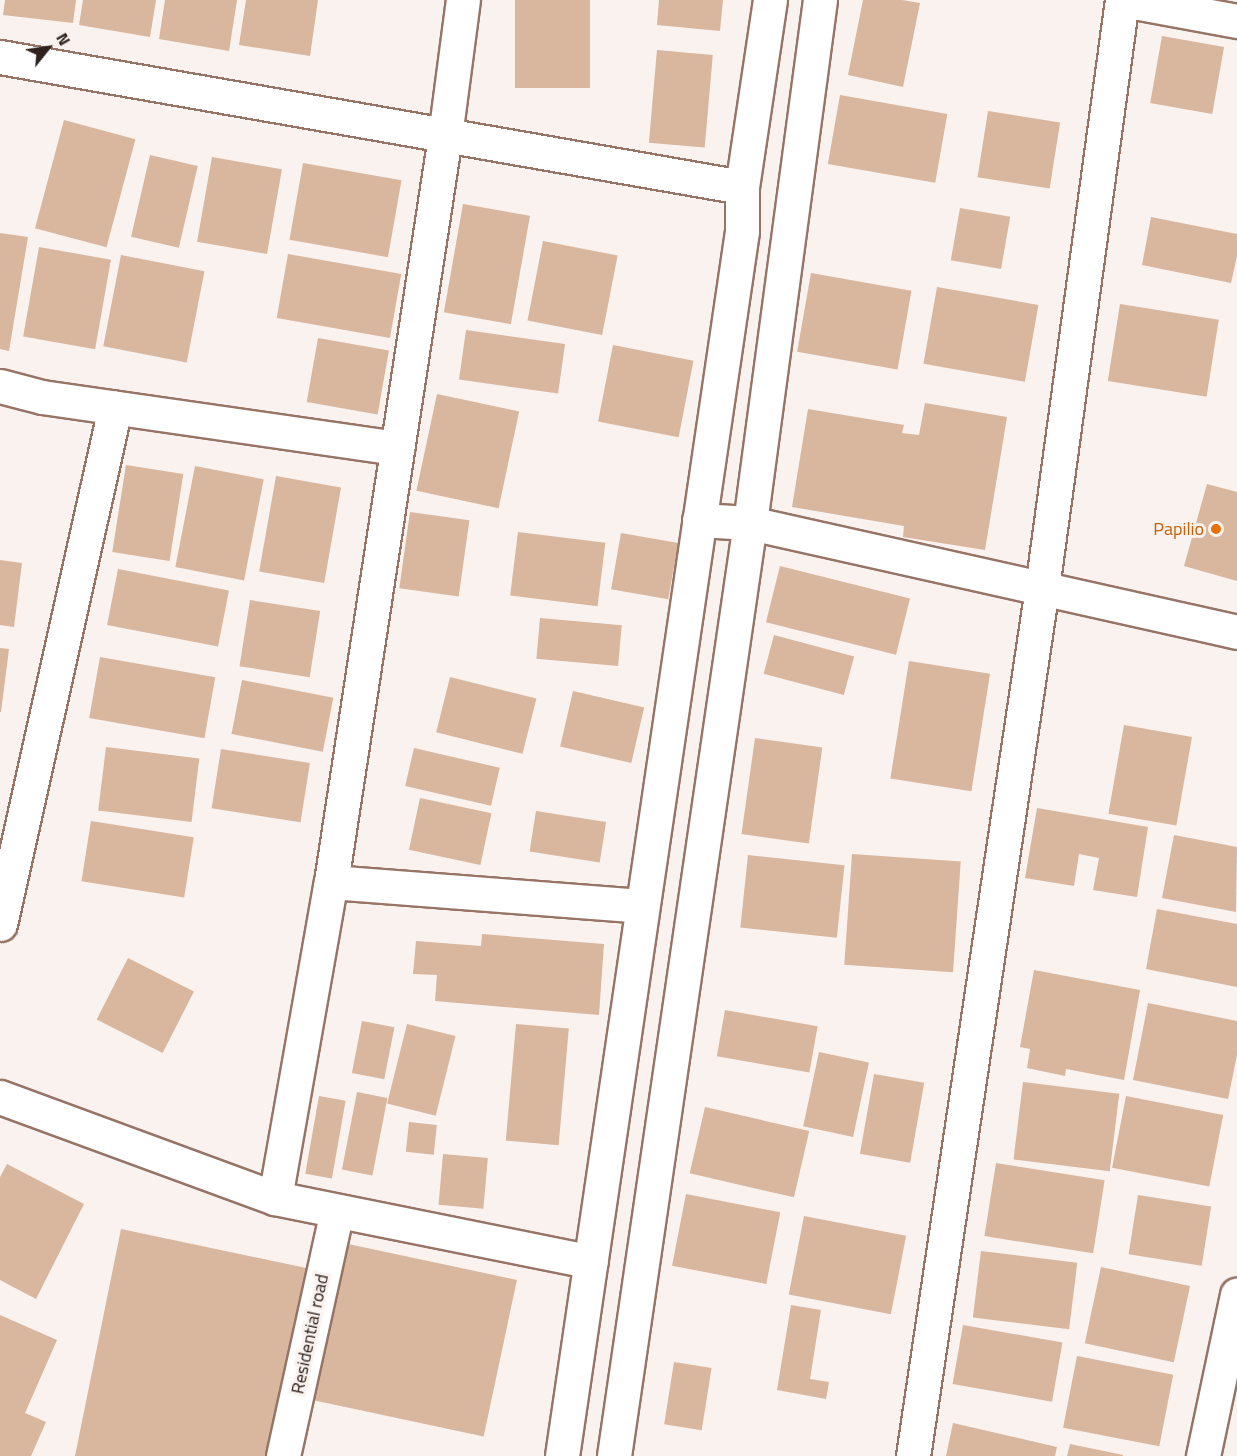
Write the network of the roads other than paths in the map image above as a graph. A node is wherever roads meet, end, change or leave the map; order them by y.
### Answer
1 (463, 0) edge
2 (770, 0) edge
3 (820, 0) edge
4 (1122, 0) edge
5 (1237, 21) edge
6 (0, 57) edge
7 (445, 136) junction
8 (742, 187) junction
9 (0, 386) edge
10 (115, 408) junction
11 (397, 448) junction
12 (699, 520) junction
13 (750, 523) junction
14 (1042, 588) junction
15 (1237, 633) edge
16 (331, 882) junction
17 (641, 906) junction
18 (0, 924) edge
19 (0, 1097) edge
20 (275, 1198) junction
21 (337, 1211) junction
22 (591, 1262) junction
23 (1237, 1295) edge
24 (1233, 1347) edge
25 (283, 1456) edge
26 (562, 1456) edge
27 (614, 1456) edge
28 (913, 1456) edge
29 (1203, 1456) edge

1 - 7 street
2 - 8 street
3 - 13 street
4 - 5 street
4 - 14 street
6 - 7 street
7 - 8 street
7 - 11 street
8 - 12 street
9 - 10 street
10 - 11 street
10 - 18 street
11 - 16 street
12 - 13 street
12 - 17 street
13 - 14 street
13 - 27 street
14 - 15 street
14 - 28 street
16 - 17 street
16 - 20 street
17 - 22 street
19 - 20 street
20 - 21 street
21 - 22 street
21 - 25 street, Residential road
22 - 26 street
23 - 24 street
24 - 29 street

